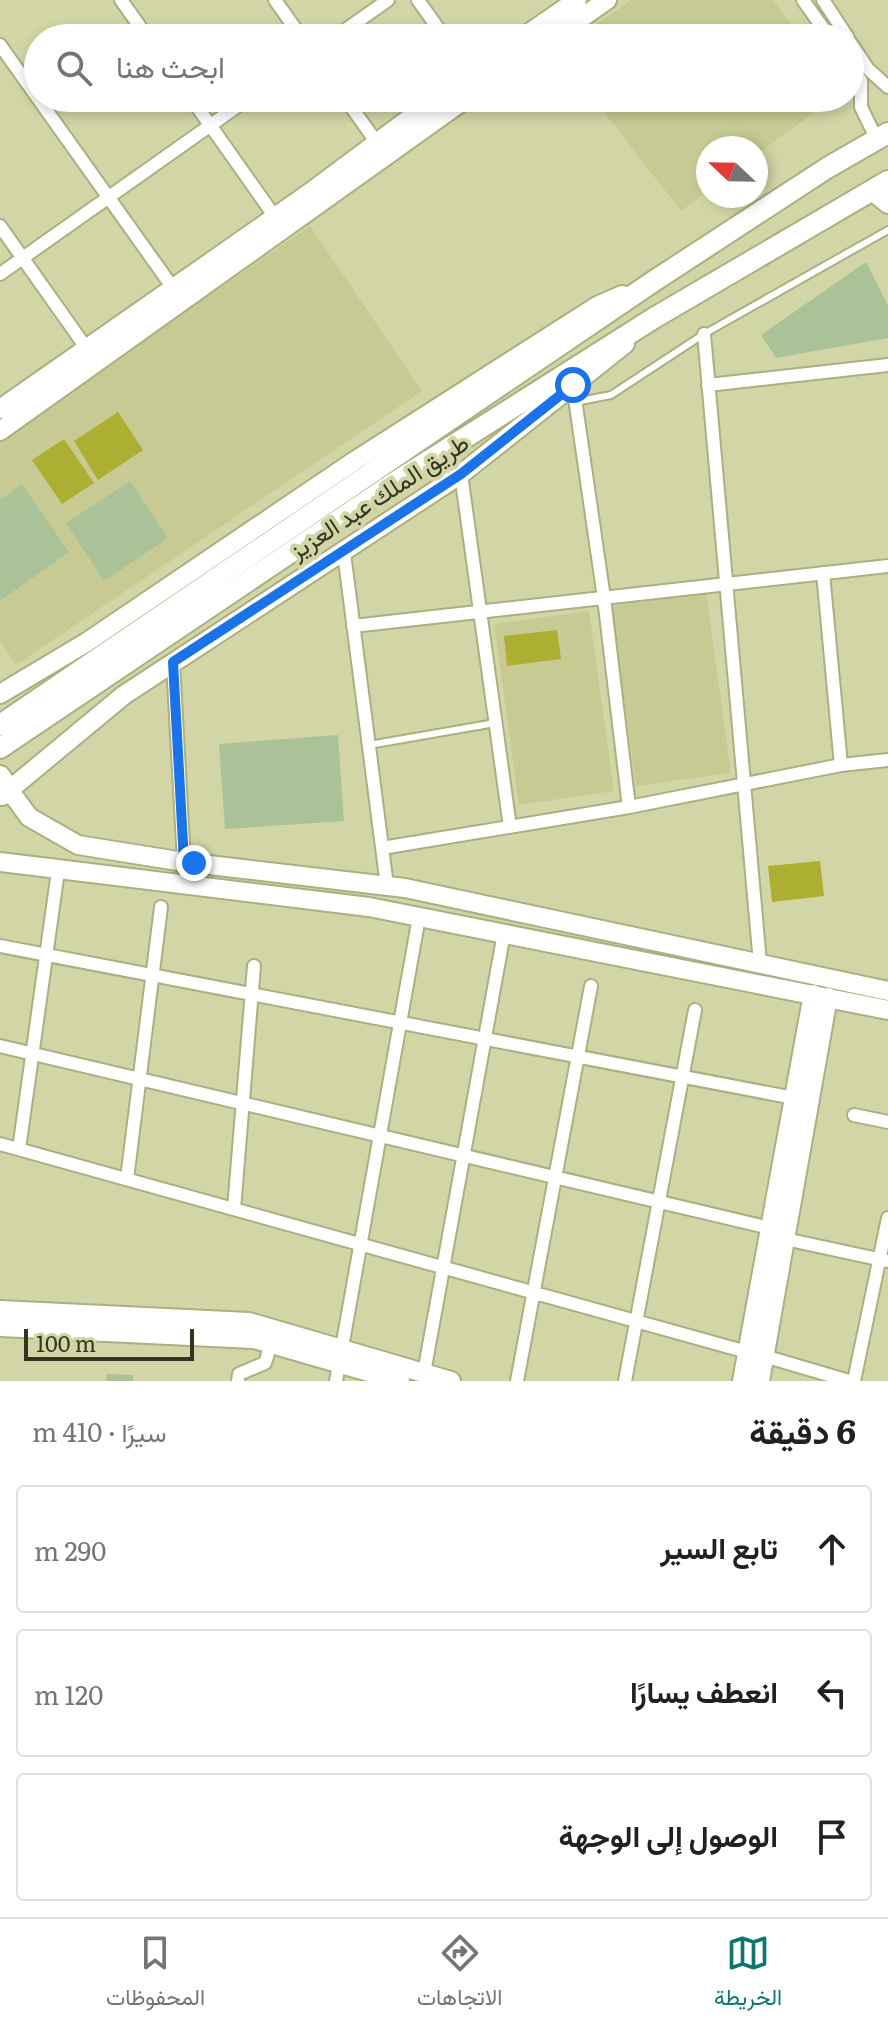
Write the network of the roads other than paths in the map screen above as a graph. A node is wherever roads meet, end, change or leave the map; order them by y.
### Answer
1 (121, 0) edge
2 (275, 0) edge
3 (388, 0) edge
4 (418, 0) edge
5 (577, 0) edge
6 (607, 0) edge
7 (803, 0) edge
8 (823, 0) edge
9 (138, 24) edge
10 (292, 24) edge
11 (354, 24) edge
12 (435, 24) edge
13 (542, 24) edge
14 (573, 24) edge
15 (820, 24) edge
16 (839, 24) edge
17 (0, 45) edge
18 (864, 63) edge
19 (24, 79) edge
20 (888, 87) edge
21 (864, 111) edge
22 (48, 112) edge
23 (200, 112) edge
24 (230, 112) edge
25 (355, 112) edge
26 (418, 112) edge
27 (447, 112) edge
28 (210, 126) junction
29 (882, 135) edge
30 (377, 143) junction
31 (883, 192) edge
32 (109, 198) junction
33 (275, 217) junction
34 (0, 226) edge
35 (888, 230) edge
36 (23, 258) junction
37 (0, 274) edge
38 (654, 281) junction
39 (173, 288) junction
40 (654, 318) junction
41 (704, 334) junction
42 (87, 349) junction
43 (888, 365) edge
44 (708, 385) junction
45 (574, 394) junction
46 (0, 409) edge
47 (0, 431) edge
48 (461, 474) junction
49 (344, 553) junction
50 (888, 566) edge
51 (823, 573) junction
52 (729, 584) junction
53 (604, 598) junction
54 (480, 612) junction
55 (353, 626) junction
56 (173, 662) junction
57 (5, 688) edge
58 (495, 723) junction
59 (7, 732) edge
60 (369, 745) junction
61 (888, 760) edge
62 (841, 765) junction
63 (745, 783) junction
64 (3, 788) edge
65 (629, 807) junction
66 (510, 827) junction
67 (382, 848) junction
68 (0, 862) edge
69 (184, 862) junction
70 (58, 871) junction
71 (387, 886) junction
72 (161, 907) dead end
73 (419, 917) junction
74 (504, 933) junction
75 (0, 946) edge
76 (46, 955) junction
77 (760, 963) junction
78 (254, 966) dead end
79 (152, 975) junction
80 (591, 986) dead end
81 (888, 991) edge
82 (252, 994) junction
83 (820, 995) junction
84 (695, 1010) dead end
85 (888, 1010) edge
86 (400, 1022) junction
87 (485, 1038) junction
88 (0, 1046) edge
89 (33, 1053) junction
90 (578, 1056) junction
91 (683, 1076) junction
92 (139, 1079) junction
93 (794, 1098) junction
94 (243, 1103) junction
95 (854, 1115) dead end
96 (888, 1122) edge
97 (380, 1135) junction
98 (0, 1144) edge
99 (19, 1149) junction
100 (463, 1155) junction
101 (555, 1177) junction
102 (127, 1179) junction
103 (659, 1201) junction
104 (234, 1209) junction
105 (888, 1218) edge
106 (778, 1233) junction
107 (360, 1244) junction
108 (884, 1260) edge
109 (443, 1267) junction
110 (534, 1292) junction
111 (0, 1310) edge
112 (636, 1321) junction
113 (0, 1327) edge
114 (271, 1344) junction
115 (756, 1354) junction
116 (339, 1365) edge
117 (424, 1373) junction
118 (238, 1381) edge
119 (400, 1381) edge
120 (451, 1381) edge
121 (517, 1381) edge
122 (625, 1381) edge
123 (742, 1381) edge
124 (760, 1381) edge
125 (852, 1381) edge

1 - 9 street
2 - 10 street
3 - 11 street
4 - 12 street
5 - 13 street
6 - 14 street
7 - 15 street
8 - 16 street
17 - 19 street
18 - 20 street
21 - 29 street
22 - 32 street
23 - 28 street
24 - 28 street
25 - 30 street
26 - 30 street
27 - 47 street
28 - 32 street
28 - 33 street
29 - 38 main road
30 - 33 street
31 - 40 main road, طريق الملك عبد العزيز
32 - 36 street
32 - 39 street
33 - 39 street
34 - 36 street
35 - 41 lane
36 - 37 street
36 - 42 street
38 - 57 street
38 - 59 main road
39 - 42 street
40 - 45 street
40 - 59 main road, طريق الملك عبد العزيز
41 - 44 street
41 - 45 lane
42 - 46 street
43 - 44 street
44 - 52 street
45 - 48 street
45 - 53 street
48 - 49 street
48 - 54 street
49 - 55 street
49 - 56 street
50 - 51 street
51 - 52 street
51 - 62 street
52 - 53 street
52 - 63 street
53 - 54 street
53 - 65 street
54 - 55 street
54 - 58 street
55 - 60 street
56 - 64 street
56 - 69 street
58 - 60 lane
58 - 66 street
60 - 67 street
61 - 62 street
62 - 63 street
63 - 65 street
63 - 77 street
64 - 69 street
65 - 66 street
66 - 67 street
67 - 71 street
68 - 70 street
69 - 71 street
70 - 73 street
70 - 76 street
71 - 77 street
72 - 79 street
73 - 74 street
73 - 86 street
74 - 83 street
74 - 87 street
75 - 76 street
76 - 79 street
76 - 89 street
77 - 81 street
78 - 82 street
79 - 82 street
79 - 92 street
80 - 90 street
82 - 86 street
82 - 94 street
83 - 85 street
83 - 93 street
83 - 106 street
84 - 91 street
86 - 87 street
86 - 97 street
87 - 90 street
87 - 100 street
88 - 89 street
89 - 92 street
89 - 99 street
90 - 91 street
90 - 101 street
91 - 93 street
91 - 103 street
92 - 94 street
92 - 102 street
93 - 106 street
94 - 97 street
94 - 104 street
95 - 96 street
97 - 100 street
97 - 107 street
98 - 99 street
99 - 102 street
100 - 101 street
100 - 109 street
101 - 103 street
101 - 110 street
102 - 104 street
103 - 106 street
103 - 112 street
104 - 107 street
105 - 108 street
106 - 108 street
106 - 115 street
107 - 109 street
107 - 116 street
108 - 125 street
109 - 110 street
109 - 117 street
110 - 112 street
110 - 121 street
111 - 116 street
112 - 115 street
112 - 122 street
113 - 114 street
114 - 116 street
114 - 118 street
115 - 123 street
115 - 124 street
115 - 125 street
116 - 117 street
116 - 119 street
117 - 120 street

